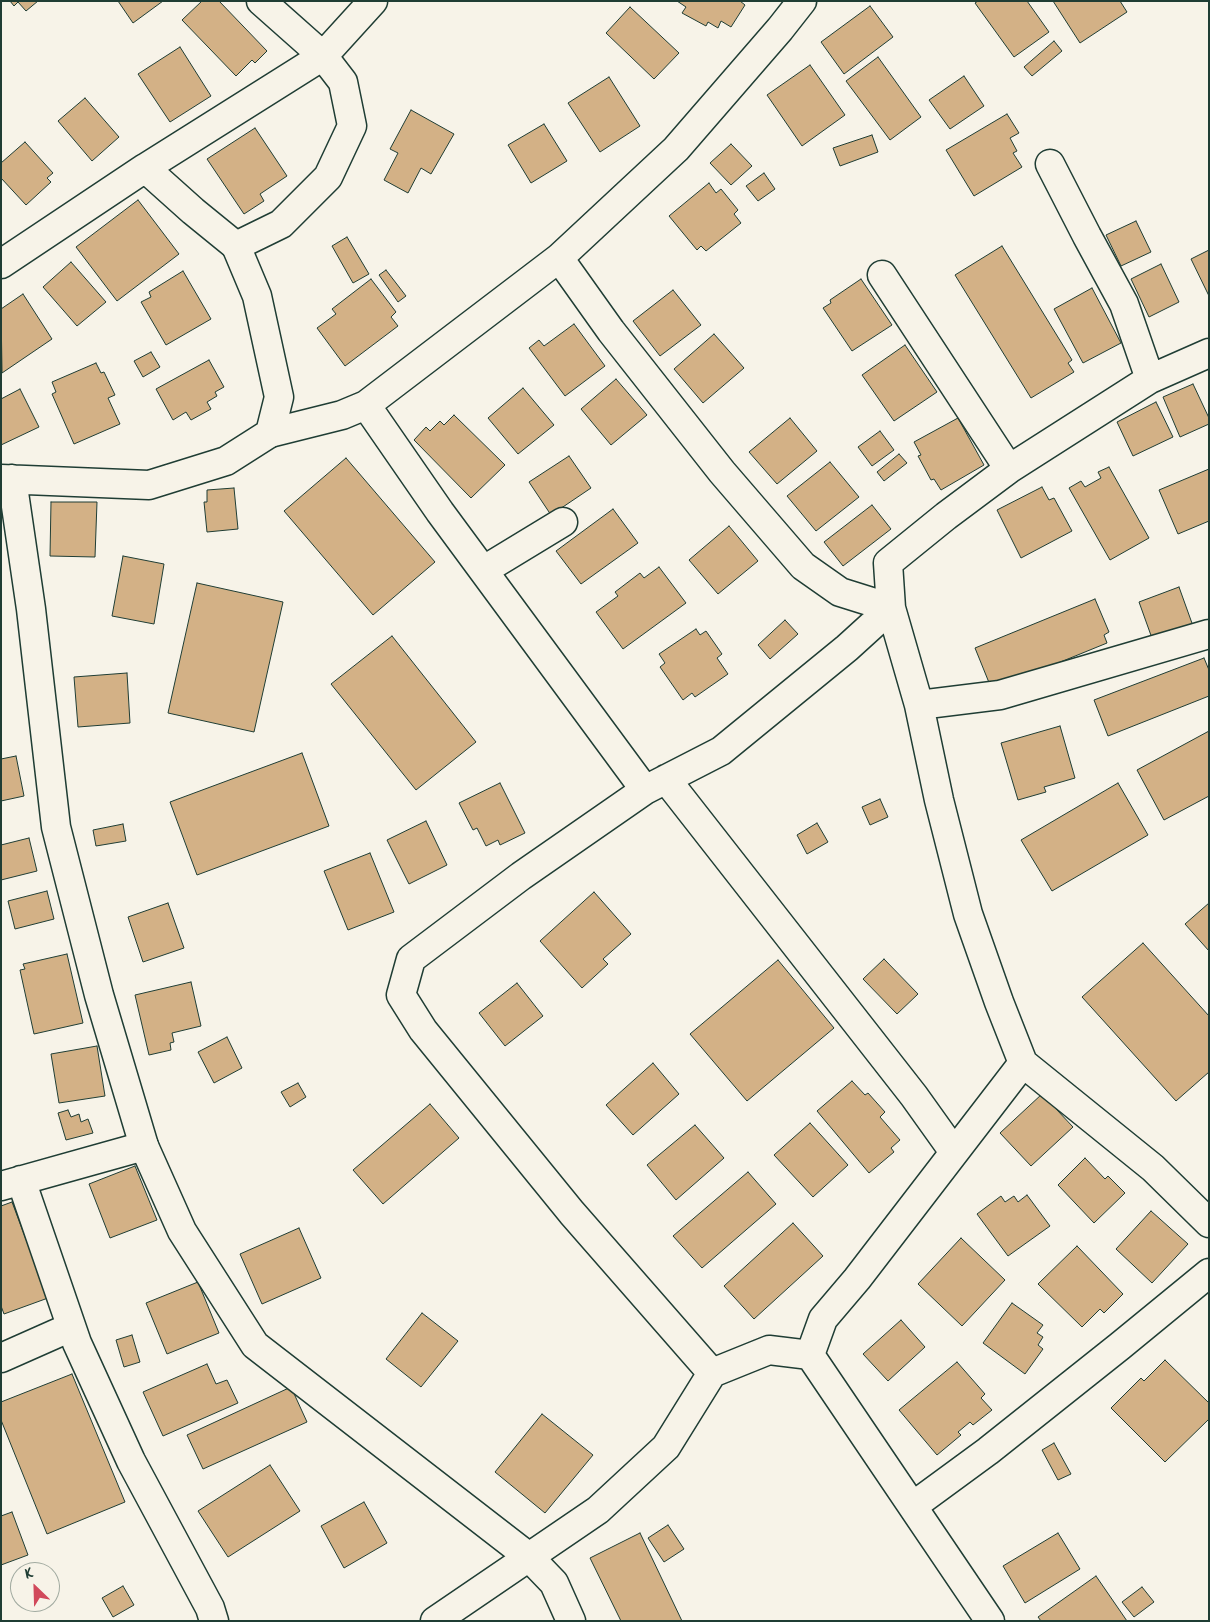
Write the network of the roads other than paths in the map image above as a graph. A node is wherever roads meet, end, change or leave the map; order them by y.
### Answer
1 (261, 1) edge
2 (373, 1) edge
3 (802, 1) edge
4 (323, 56) junction
5 (1050, 164) dead end
6 (145, 168) junction
7 (236, 246) junction
8 (559, 258) junction
9 (1, 264) edge
10 (882, 274) dead end
11 (1209, 353) edge
12 (1150, 379) junction
13 (366, 404) junction
14 (270, 433) junction
15 (1009, 469) junction
16 (7, 479) edge
17 (563, 522) dead end
18 (484, 570) junction
19 (891, 608) junction
20 (1209, 634) edge
21 (918, 705) junction
22 (655, 785) junction
23 (1023, 1063) junction
24 (144, 1146) junction
25 (954, 1152) junction
26 (11, 1183) edge
27 (1209, 1223) edge
28 (1209, 1273) edge
29 (71, 1327) junction
30 (810, 1355) junction
31 (1, 1358) edge
32 (712, 1373) junction
33 (913, 1506) junction
34 (529, 1557) junction
35 (214, 1621) edge
36 (435, 1621) edge
37 (570, 1621) edge
38 (990, 1621) edge

1 - 4 street
2 - 4 street
3 - 8 street
4 - 6 street
4 - 7 street
5 - 12 street
6 - 7 street
6 - 9 street
7 - 14 street
8 - 13 street
8 - 19 street
10 - 15 street
11 - 12 street
12 - 15 street
13 - 14 street
13 - 18 street
14 - 16 street
15 - 19 street
16 - 24 street
17 - 18 street
18 - 22 street
19 - 21 street
19 - 22 street
20 - 21 street
21 - 23 street
22 - 25 street
22 - 32 street
23 - 25 street
23 - 27 street
24 - 26 street
24 - 34 street
25 - 30 street
26 - 29 street
28 - 33 street
29 - 31 street
29 - 35 street
30 - 32 street
30 - 33 street
32 - 34 street
33 - 38 street
34 - 36 street
34 - 37 street

